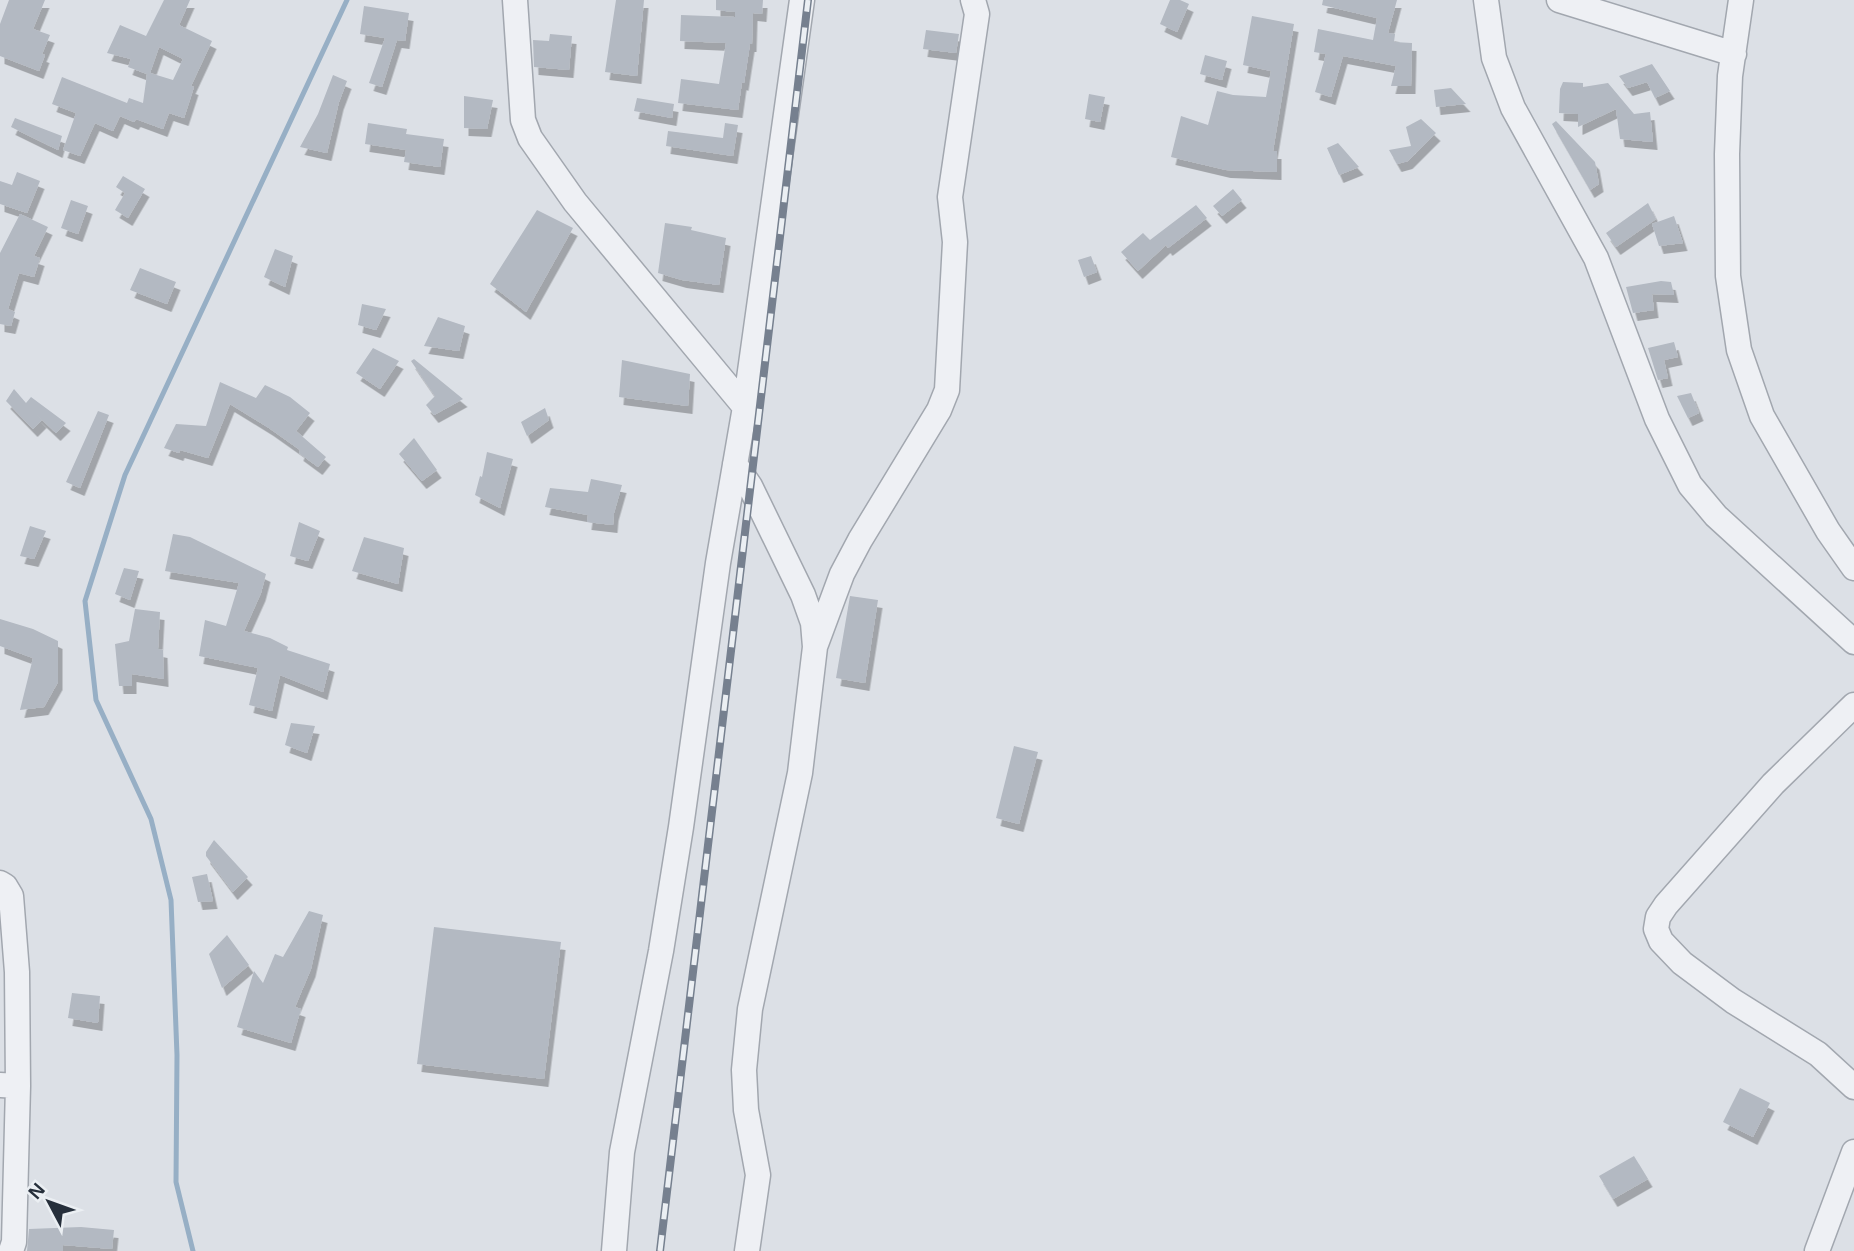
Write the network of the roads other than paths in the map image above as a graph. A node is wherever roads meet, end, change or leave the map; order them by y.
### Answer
1 (515, 0) edge
2 (802, 0) edge
3 (973, 0) edge
4 (1486, 0) edge
5 (1559, 0) edge
6 (1741, 0) edge
7 (1734, 54) junction
8 (745, 408) junction
9 (735, 464) junction
10 (1854, 569) edge
11 (1854, 642) edge
12 (815, 648) junction
13 (1854, 705) edge
14 (0, 883) edge
15 (9, 1085) edge
16 (1854, 1087) edge
17 (1854, 1152) edge
18 (10, 1251) edge
19 (614, 1251) edge
20 (747, 1251) edge
21 (1817, 1251) edge

1 - 8 street
2 - 8 street
3 - 12 street
4 - 11 street
5 - 7 street
6 - 7 street
7 - 10 street
8 - 9 street
9 - 12 street
9 - 19 street
12 - 20 street
13 - 16 street
14 - 15 street
15 - 18 street
17 - 21 street

